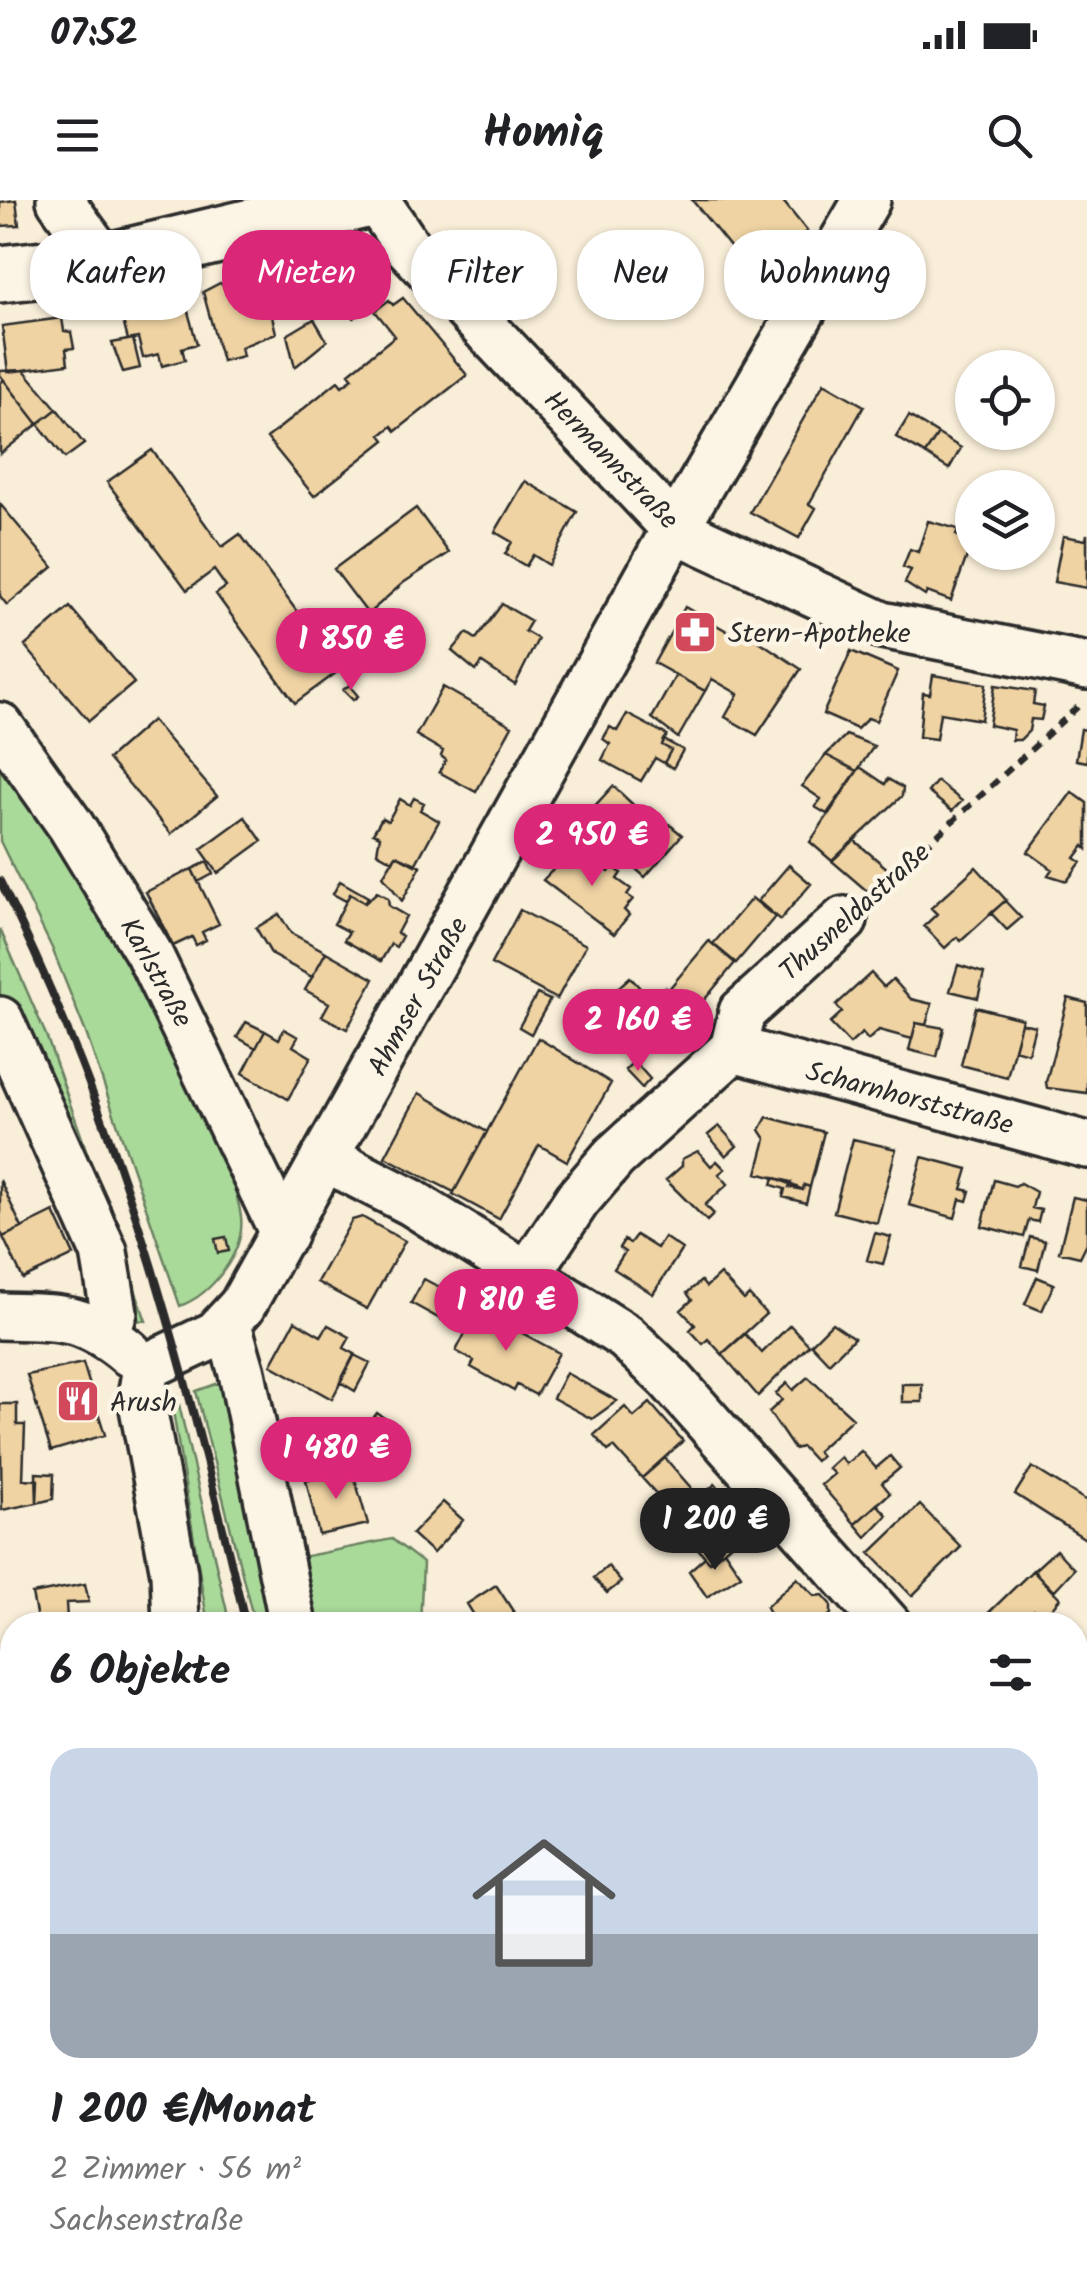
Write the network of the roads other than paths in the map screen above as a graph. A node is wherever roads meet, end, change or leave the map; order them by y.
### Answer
1 (60, 200) edge
2 (365, 200) edge
3 (376, 200) edge
4 (867, 200) edge
5 (82, 230) edge
6 (202, 239) edge
7 (30, 271) edge
8 (0, 274) edge
9 (674, 528) junction
10 (1087, 666) edge
11 (0, 726) edge
12 (844, 920) road end
13 (0, 1020) edge
14 (733, 1050) junction
15 (1087, 1144) edge
16 (327, 1158) junction
17 (284, 1235) junction
18 (528, 1274) junction
19 (0, 1316) edge
20 (228, 1324) junction
21 (107, 1333) junction
22 (146, 1367) junction
23 (176, 1612) edge
24 (289, 1612) edge
25 (876, 1612) edge

1 - 5 street
2 - 6 main road
3 - 9 street, Hermannstraße
4 - 9 street, Ahmser Straße
7 - 8 main road
9 - 10 street, Hermannstraße
9 - 16 street, Ahmser Straße
11 - 17 street, Karlstraße
12 - 14 street, Thusneldastraße
13 - 21 street
14 - 15 street, Scharnhorststraße
14 - 18 street, Thusneldastraße
16 - 17 street, Ahmser Straße
16 - 18 street
17 - 20 street, Ahmser Straße
18 - 25 street
19 - 21 street
20 - 22 street
20 - 24 street
21 - 22 street
22 - 23 street

